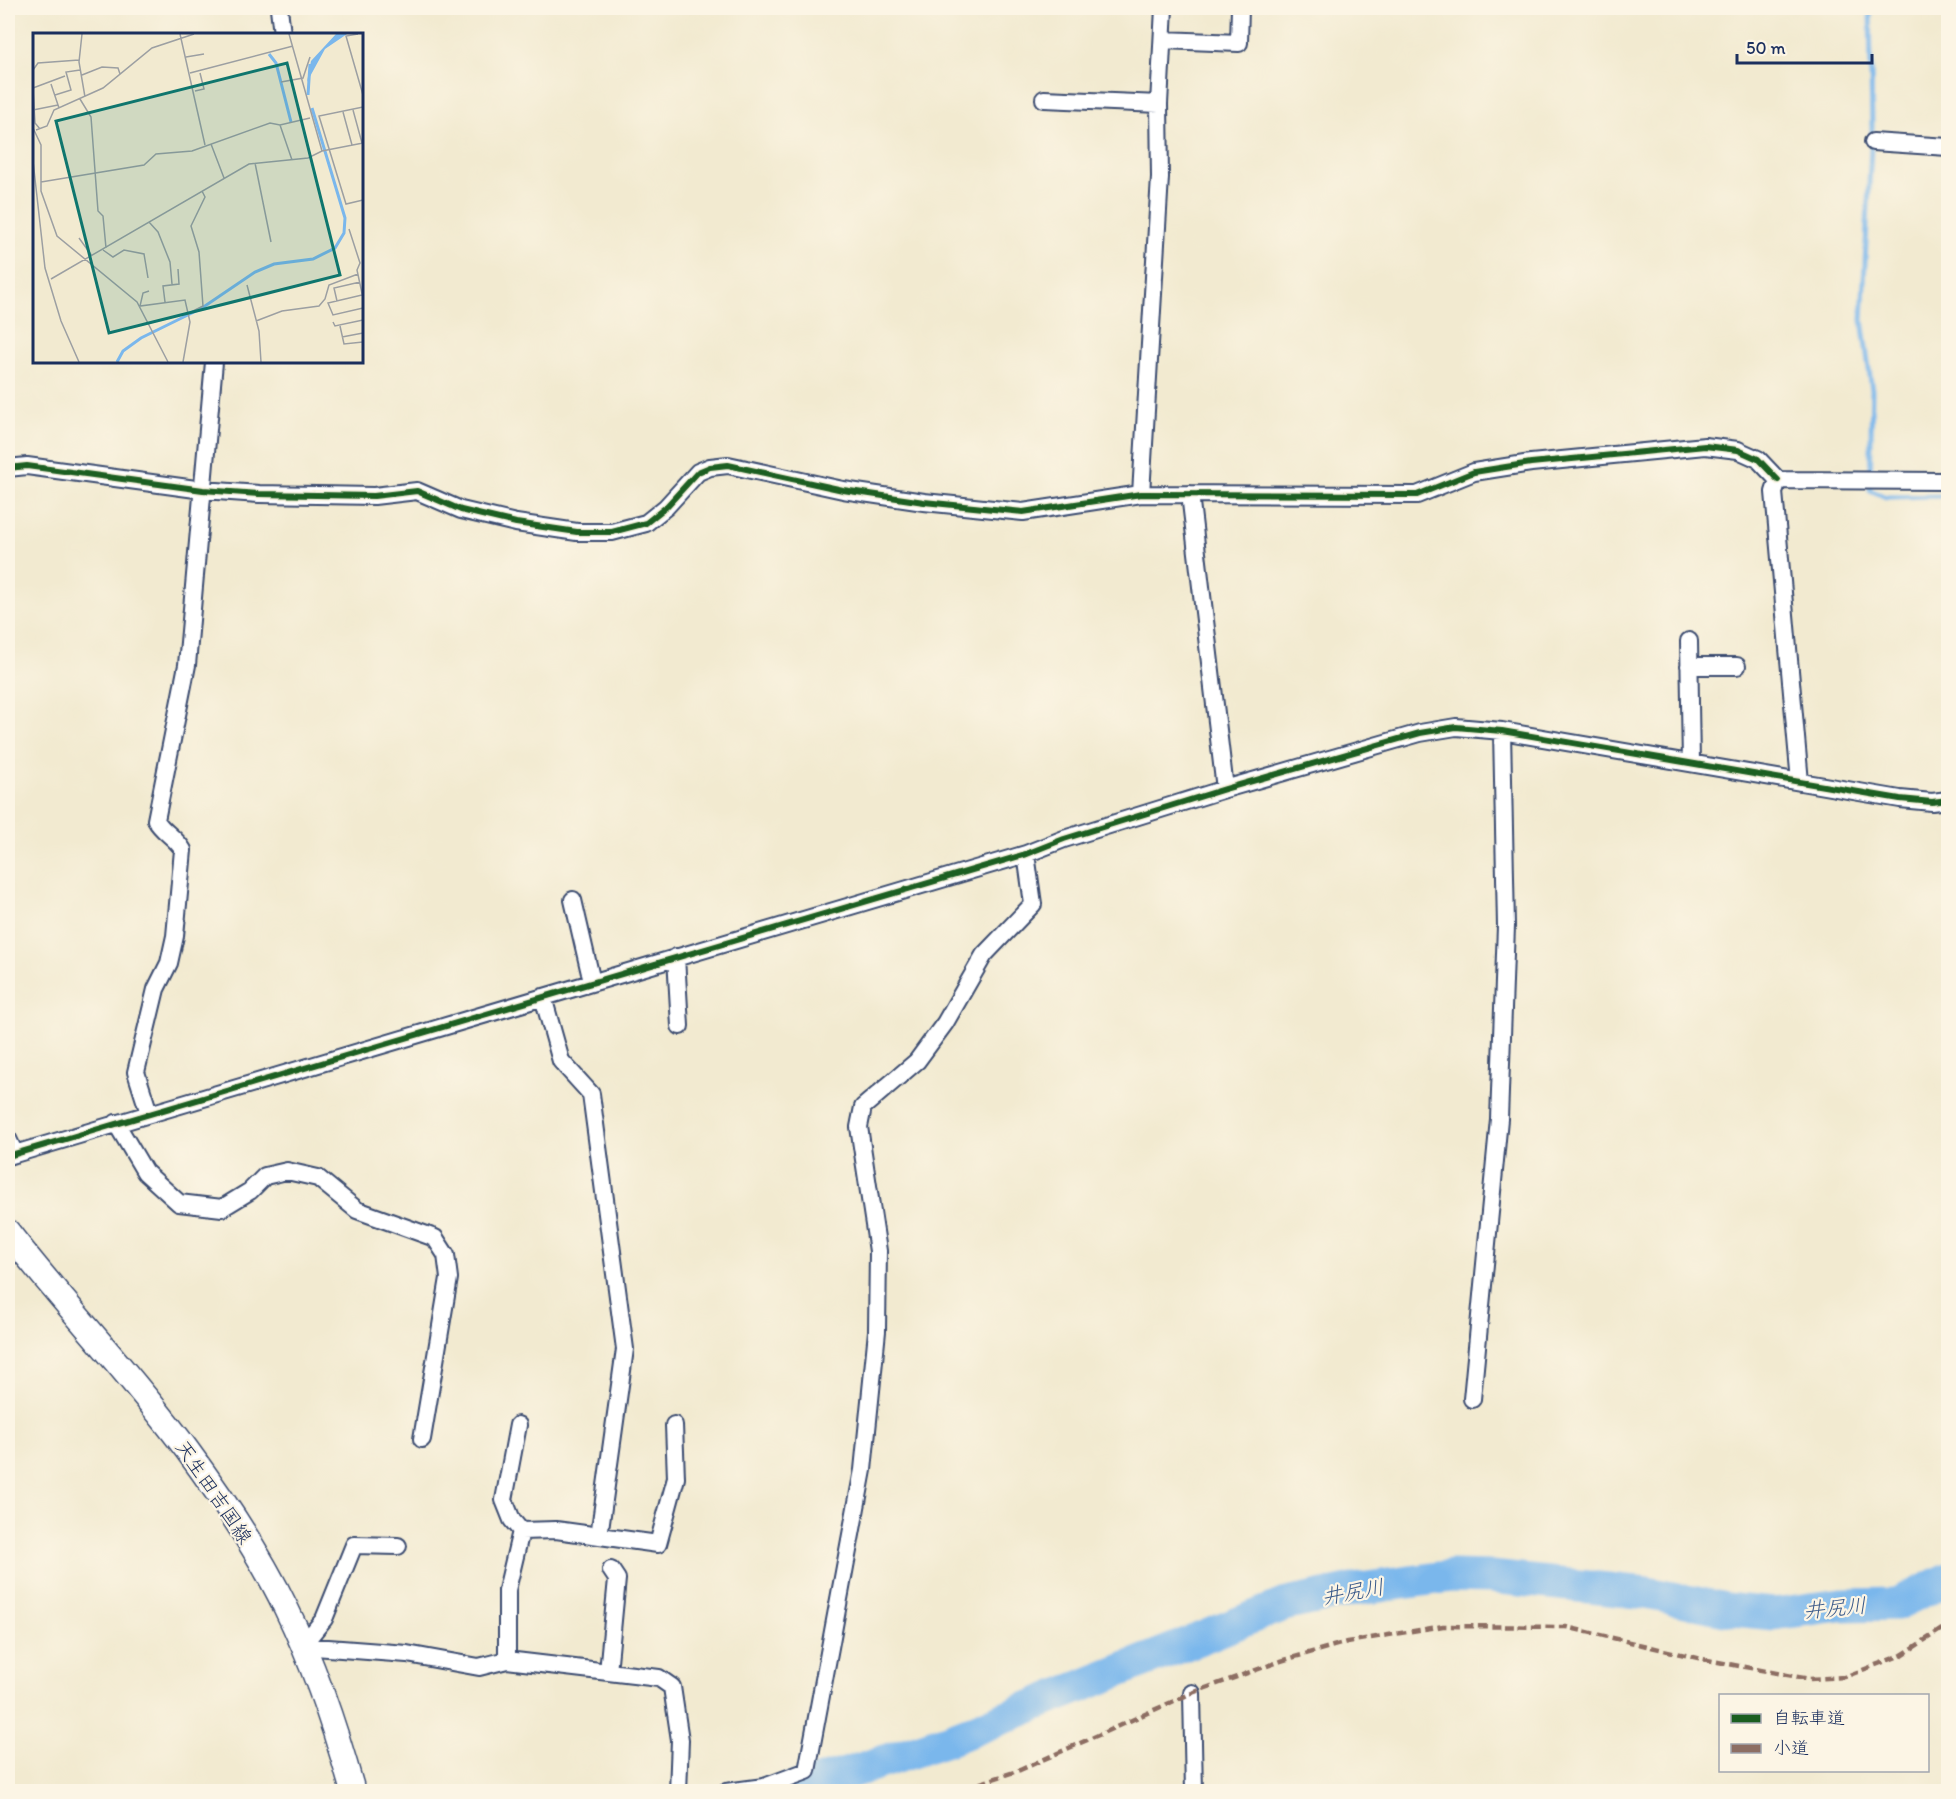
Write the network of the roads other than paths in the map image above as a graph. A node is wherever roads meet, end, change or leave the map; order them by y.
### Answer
1 (279, 8) edge
2 (1164, 8) edge
3 (1240, 8) edge
4 (282, 33) edge
5 (1163, 40) junction
6 (1044, 99) dead end
7 (1159, 104) junction
8 (1873, 142) dead end
9 (1948, 147) edge
10 (214, 363) edge
11 (8, 468) edge
12 (1778, 480) junction
13 (1948, 481) edge
14 (203, 490) junction
15 (1141, 494) junction
16 (1190, 494) junction
17 (1689, 641) dead end
18 (1689, 666) junction
19 (1737, 666) dead end
20 (1502, 731) junction
21 (1691, 763) junction
22 (1800, 782) junction
23 (1225, 789) junction
24 (1948, 800) edge
25 (1026, 854) junction
26 (573, 900) dead end
27 (676, 957) junction
28 (592, 982) junction
29 (543, 997) junction
30 (680, 1026) dead end
31 (149, 1113) junction
32 (116, 1123) junction
33 (10, 1150) edge
34 (8, 1232) edge
35 (1472, 1399) dead end
36 (518, 1425) dead end
37 (674, 1425) dead end
38 (422, 1439) dead end
39 (520, 1531) junction
40 (599, 1536) junction
41 (398, 1546) dead end
42 (611, 1570) dead end
43 (302, 1646) junction
44 (507, 1660) junction
45 (608, 1672) junction
46 (1192, 1694) dead end
47 (353, 1791) edge
48 (678, 1791) edge
49 (726, 1791) edge
50 (1194, 1791) edge

1 - 4 street
2 - 5 street
3 - 5 street
5 - 7 street
6 - 7 street
7 - 15 street
8 - 9 street
10 - 14 street
11 - 14 street
12 - 13 street
12 - 16 street
12 - 22 street
14 - 15 street
14 - 31 street
15 - 16 street
16 - 23 street
17 - 18 street
18 - 19 street
18 - 21 street
20 - 21 street
20 - 23 street
20 - 35 street
21 - 22 street
22 - 24 street
23 - 25 street
25 - 27 street
25 - 49 street
26 - 28 street
27 - 28 street
27 - 30 street
28 - 29 street
29 - 31 street
29 - 40 street
31 - 32 street
32 - 33 street
32 - 38 street
34 - 43 main road, 天生田吉国線
36 - 39 street
37 - 40 street
39 - 40 street
39 - 44 street
41 - 43 street
42 - 45 street
43 - 44 street
43 - 47 main road, 天生田吉国線
44 - 45 street
45 - 48 street
46 - 50 street

